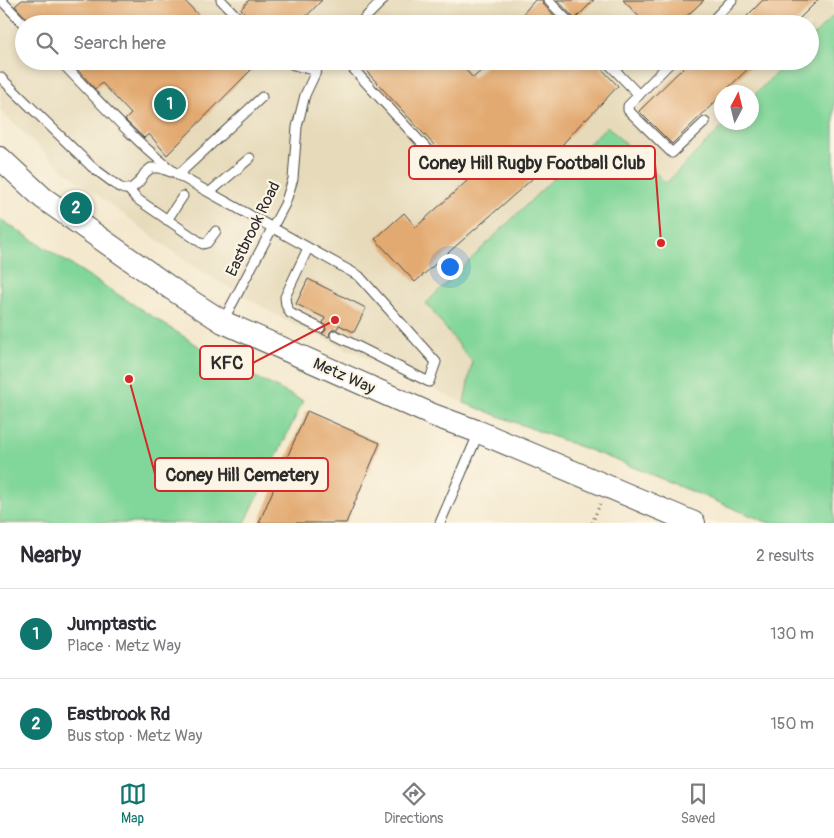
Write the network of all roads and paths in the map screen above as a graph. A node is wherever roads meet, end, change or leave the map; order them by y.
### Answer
1 (1, 0) edge
2 (220, 0) edge
3 (384, 0) edge
4 (548, 0) edge
5 (732, 0) edge
6 (15, 15) edge
7 (235, 15) edge
8 (368, 15) edge
9 (562, 15) edge
10 (718, 15) edge
11 (69, 70) edge
12 (313, 70) edge
13 (354, 70) edge
14 (615, 70) edge
15 (663, 70) edge
16 (316, 71) joint
17 (0, 77) edge
18 (639, 95) junction
19 (262, 98) dead end
20 (705, 122) dead end
21 (0, 158) edge
22 (250, 158) dead end
23 (437, 160) dead end
24 (178, 174) junction
25 (128, 189) junction
26 (210, 192) junction
27 (183, 196) dead end
28 (167, 220) junction
29 (273, 228) junction
30 (216, 231) dead end
31 (308, 248) junction
32 (223, 322) junction
33 (320, 328) dead end
34 (335, 335) dead end
35 (479, 432) junction
36 (440, 523) edge
37 (694, 523) edge

1 - 6 lane
2 - 7 lane
3 - 8 lane
4 - 9 lane
5 - 10 lane
11 - 24 lane
12 - 16 lane
13 - 23 lane
14 - 18 lane
15 - 18 lane
16 - 29 lane, Eastbrook Road
17 - 25 lane
18 - 20 lane
19 - 24 lane
21 - 32 street, Metz Way
22 - 26 lane
24 - 25 lane
24 - 26 lane
25 - 28 lane
26 - 29 lane
27 - 28 lane
28 - 30 lane
29 - 31 lane
29 - 32 lane, Eastbrook Road
31 - 33 lane
31 - 34 lane
32 - 35 street, Metz Way
35 - 36 lane
35 - 37 street, Metz Way

